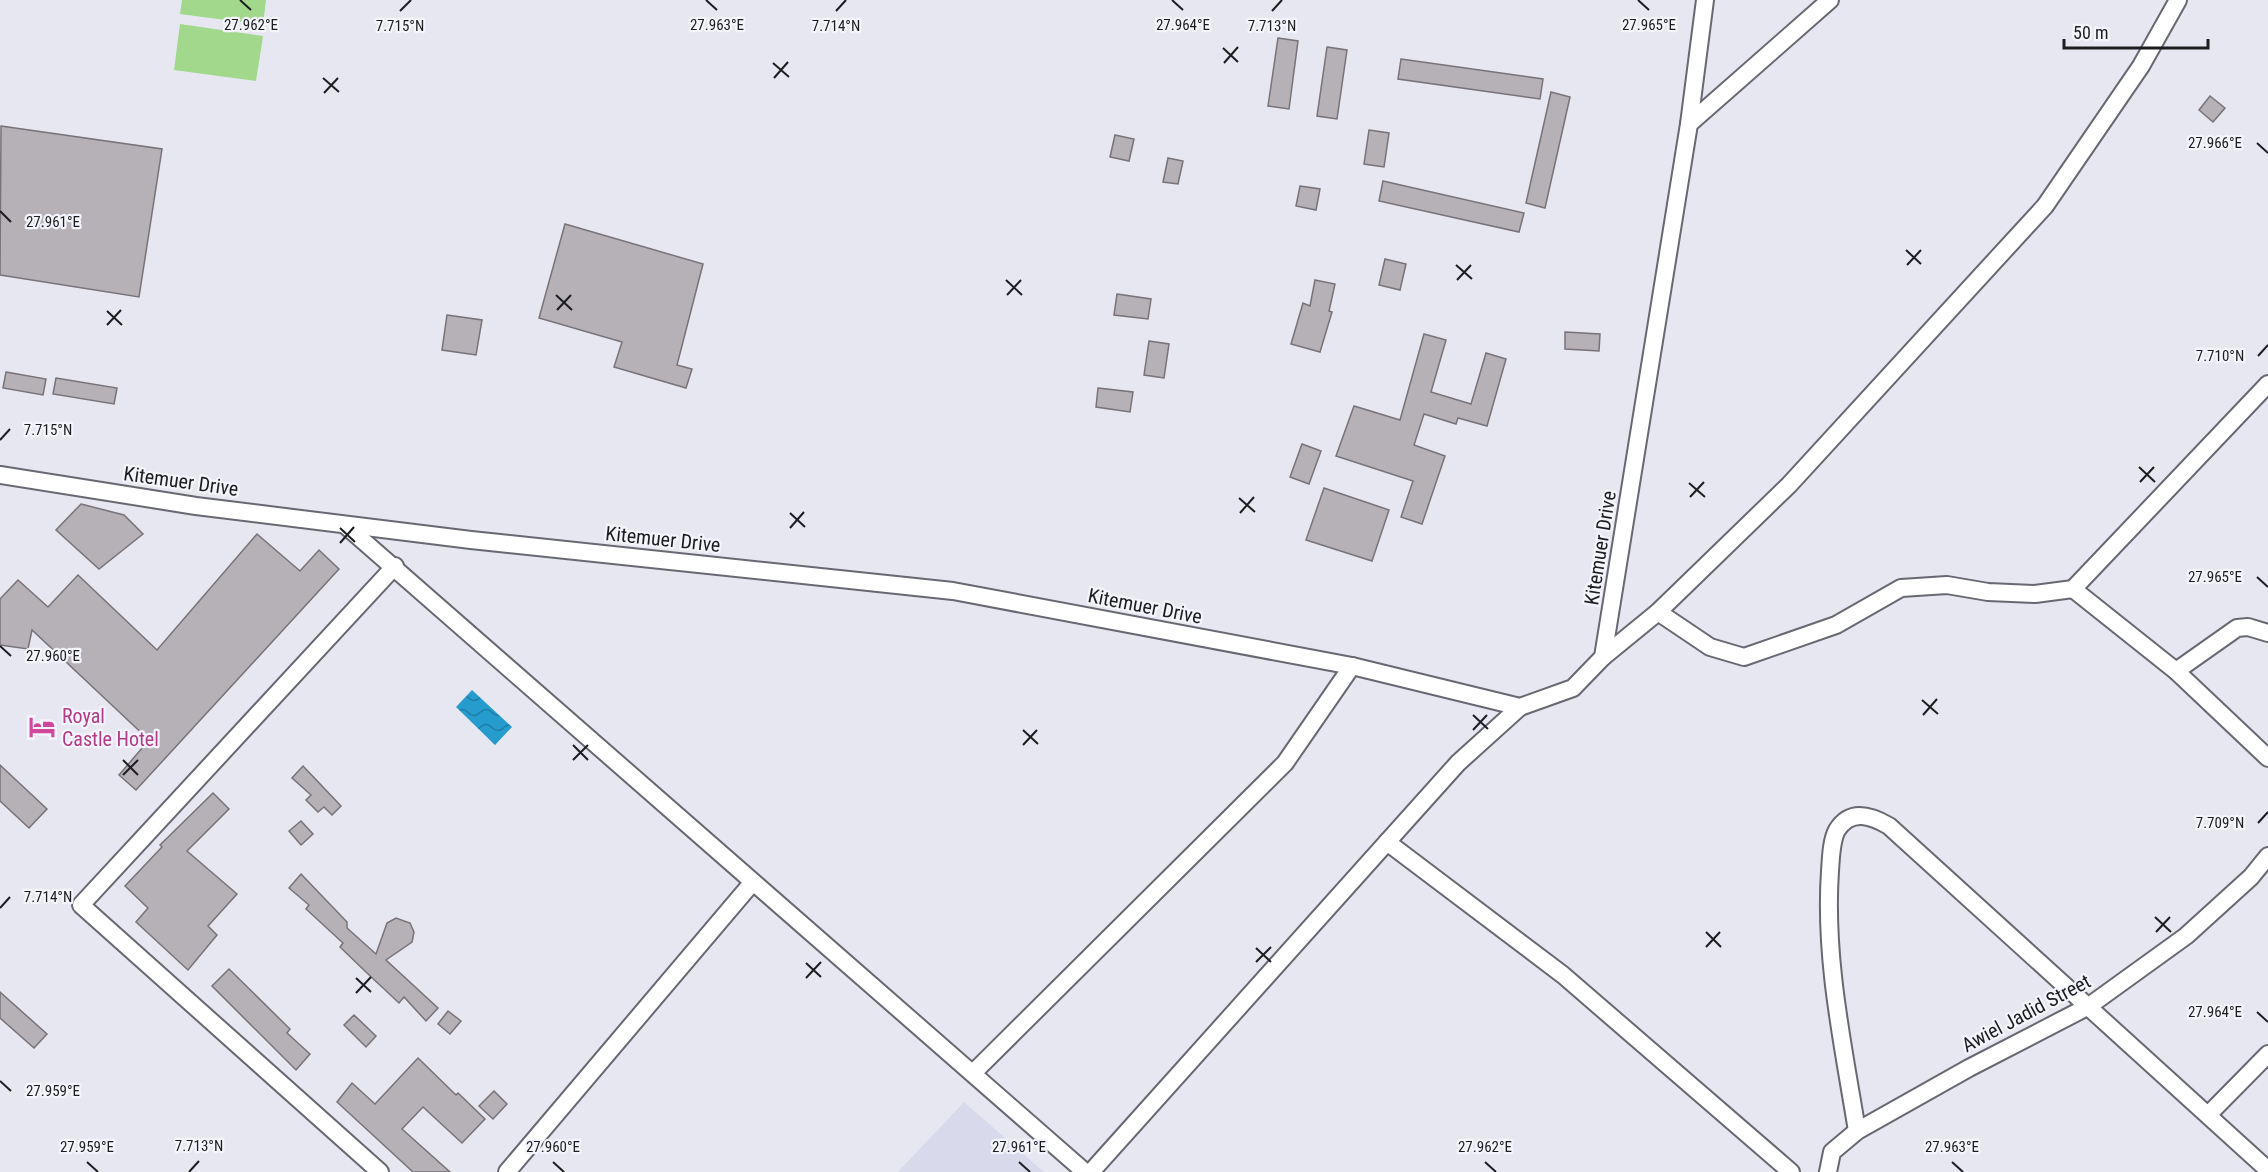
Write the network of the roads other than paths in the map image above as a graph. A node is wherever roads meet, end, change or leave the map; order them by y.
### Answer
1 (1706, 0) edge
2 (1830, 0) edge
3 (2178, 0) edge
4 (1689, 124) junction
5 (2268, 384) edge
6 (0, 475) edge
7 (344, 525) junction
8 (395, 566) junction
9 (2073, 589) junction
10 (1658, 612) junction
11 (2268, 633) edge
12 (1603, 657) junction
13 (1352, 666) junction
14 (2176, 671) junction
15 (1520, 707) junction
16 (2268, 758) edge
17 (1387, 842) junction
18 (2268, 856) edge
19 (752, 883) junction
20 (2089, 1006) junction
21 (2268, 1054) edge
22 (974, 1072) junction
23 (2208, 1114) junction
24 (1857, 1131) junction
25 (2268, 1170) edge
26 (380, 1172) edge
27 (507, 1172) edge
28 (1085, 1172) edge
29 (1091, 1172) edge
30 (1791, 1172) edge
31 (1828, 1172) edge

1 - 4 street, Kitemuer Drive
2 - 4 street
3 - 10 street
4 - 12 street, Kitemuer Drive
5 - 9 street
6 - 7 street, Kitemuer Drive
7 - 8 street
7 - 13 street, Kitemuer Drive
8 - 19 street
8 - 26 street
9 - 10 street
9 - 14 street
10 - 12 street
11 - 14 street
12 - 15 street
13 - 15 street, Kitemuer Drive
13 - 22 street
14 - 16 street
15 - 17 street
17 - 29 street
17 - 30 street
18 - 20 street, Awiel Jadid Street
19 - 22 street
19 - 27 street
20 - 23 street
20 - 24 street, Awiel Jadid Street
20 - 24 street
21 - 23 street
22 - 28 street
23 - 25 street
24 - 31 street, Awiel Jadid Street

